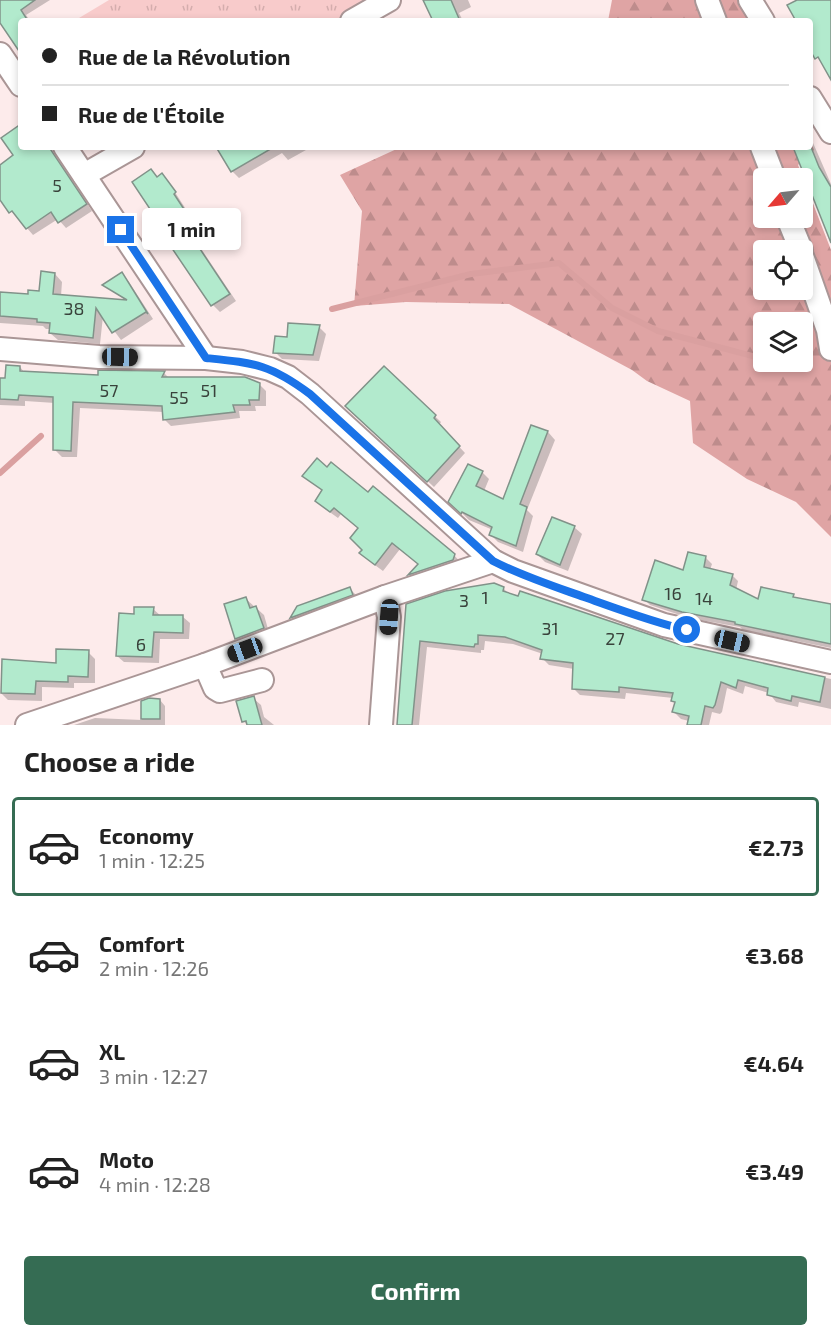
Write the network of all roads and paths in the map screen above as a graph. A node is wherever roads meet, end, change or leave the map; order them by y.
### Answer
1 (388, 0) edge
2 (707, 0) edge
3 (750, 0) edge
4 (357, 18) edge
5 (714, 18) edge
6 (761, 18) edge
7 (0, 54) edge
8 (18, 81) edge
9 (813, 103) edge
10 (831, 132) edge
11 (66, 150) edge
12 (128, 150) edge
13 (763, 150) edge
14 (770, 168) edge
15 (84, 175) junction
16 (813, 287) edge
17 (0, 349) edge
18 (831, 349) edge
19 (206, 358) junction
20 (493, 561) junction
21 (385, 597) junction
22 (831, 662) edge
23 (205, 665) junction
24 (262, 680) dead end
25 (27, 725) edge
26 (381, 725) edge

1 - 4 street
2 - 5 street
3 - 6 street
7 - 8 street
9 - 10 street
11 - 15 street
12 - 15 street
13 - 14 street
15 - 19 street
16 - 18 street
17 - 19 street
19 - 20 street
20 - 21 street
20 - 22 street
21 - 23 street
21 - 26 street
23 - 24 street
23 - 25 street

